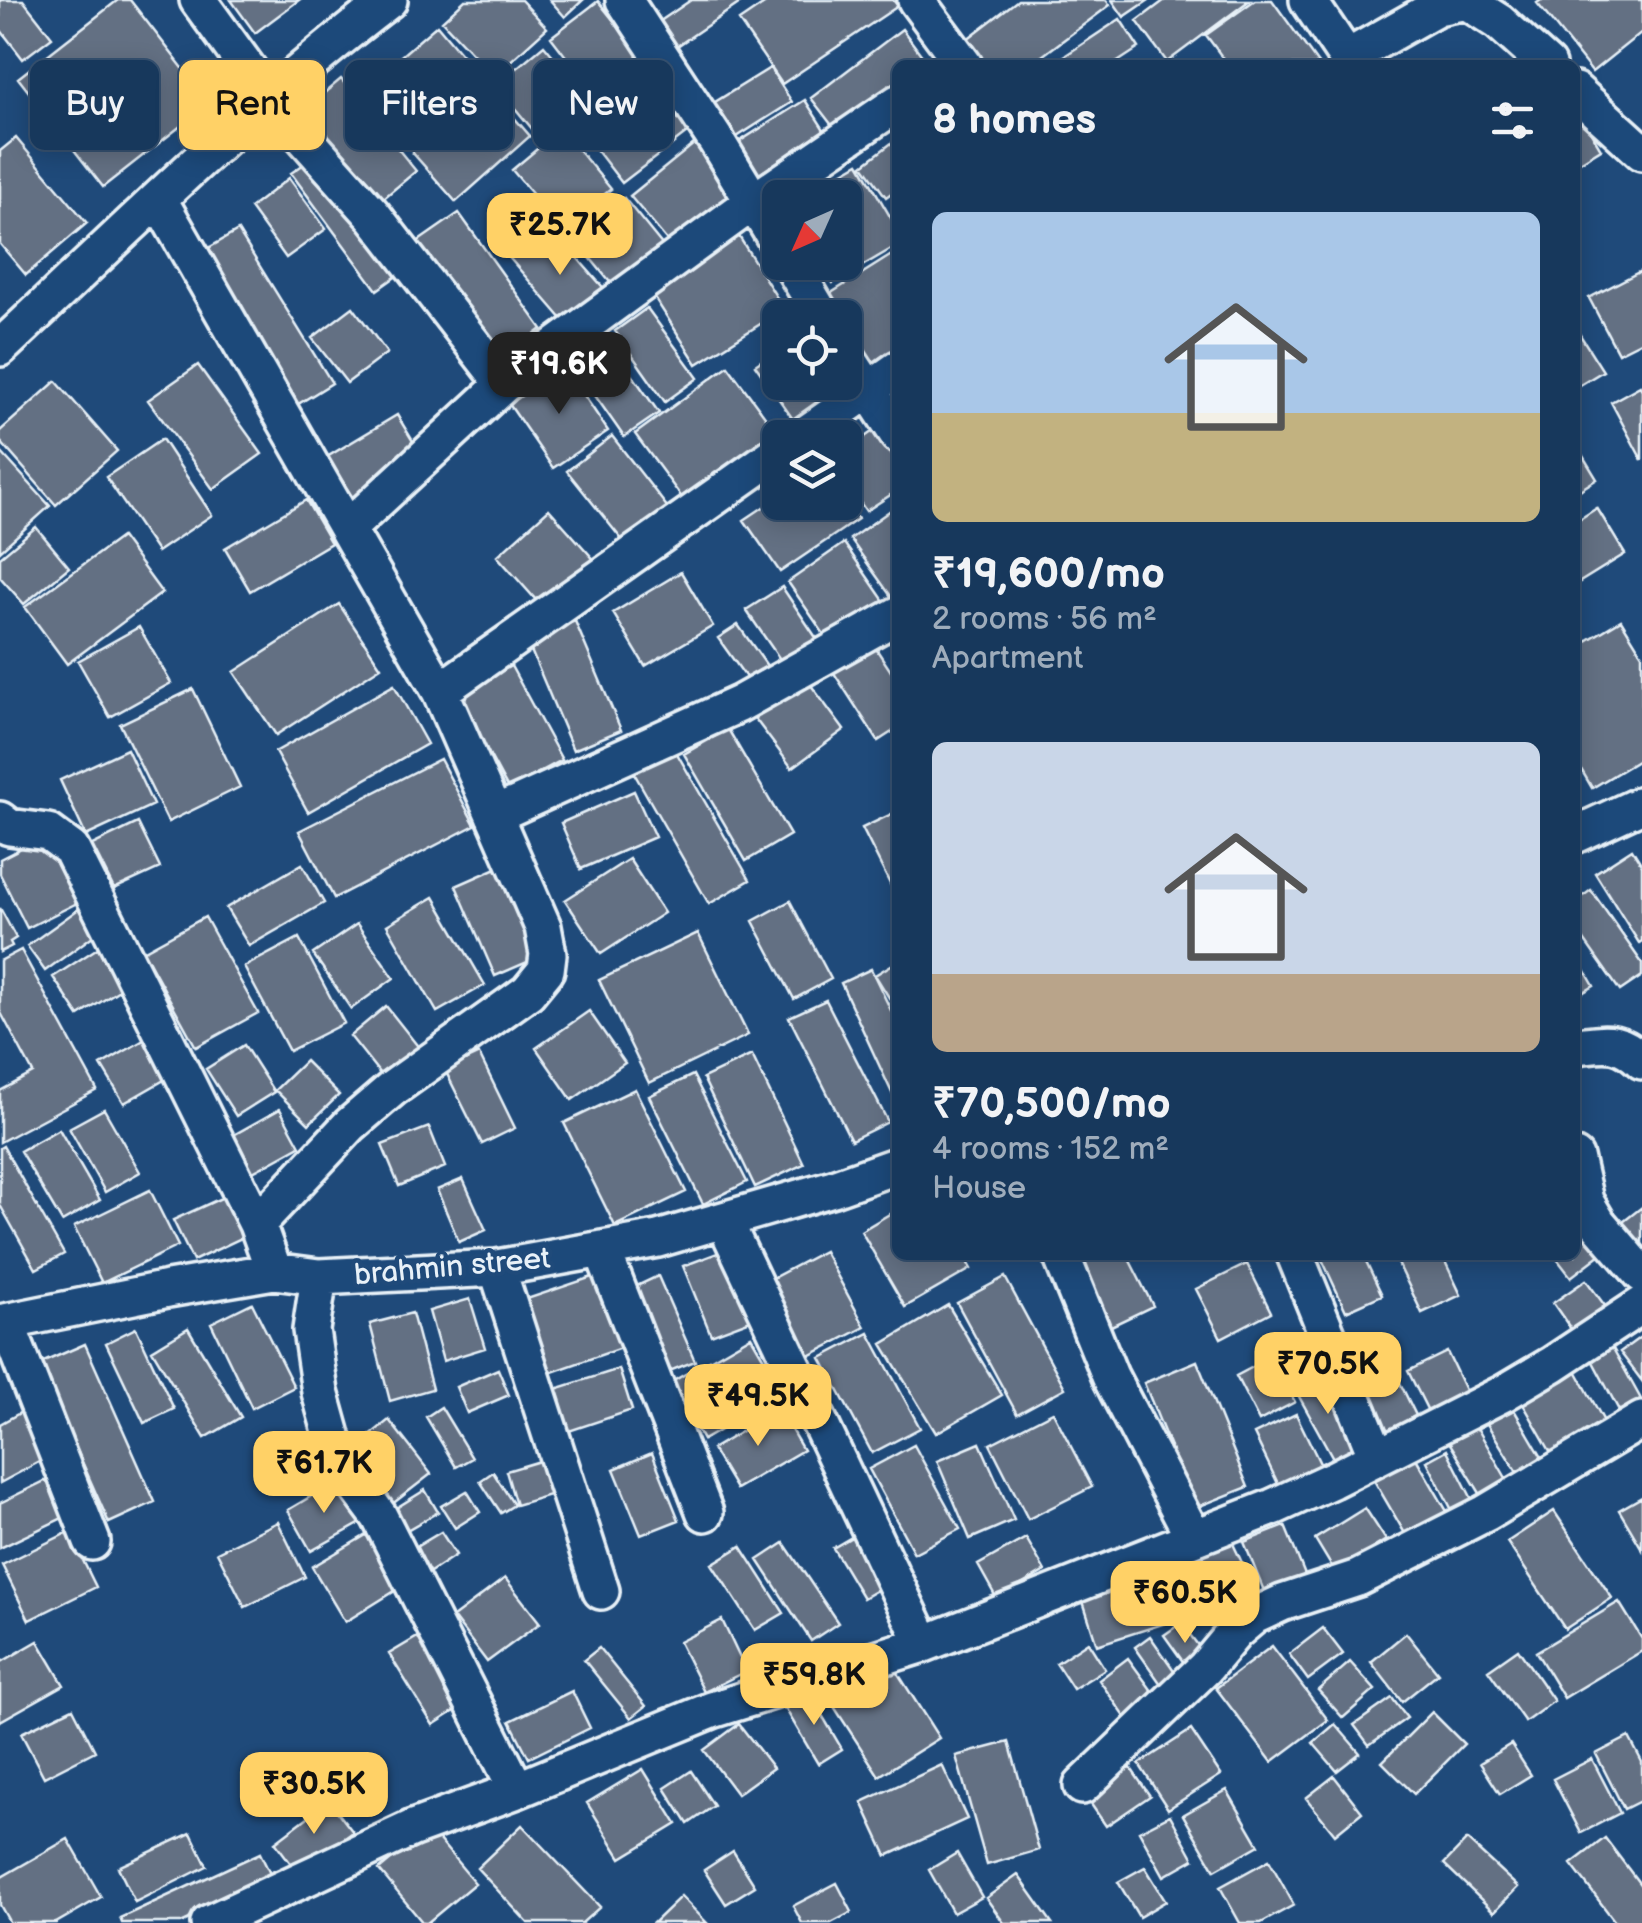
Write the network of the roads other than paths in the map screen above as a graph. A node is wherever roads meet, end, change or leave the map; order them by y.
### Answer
1 (198, 0) edge
2 (348, 0) edge
3 (389, 0) edge
4 (624, 0) edge
5 (916, 0) edge
6 (1308, 0) edge
7 (332, 44) junction
8 (242, 60) edge
9 (314, 60) edge
10 (957, 60) edge
11 (1346, 60) edge
12 (1349, 60) edge
13 (1541, 60) edge
14 (1580, 96) edge
15 (892, 107) edge
16 (213, 150) edge
17 (316, 150) edge
18 (1642, 152) edge
19 (159, 200) junction
20 (753, 202) junction
21 (762, 217) edge
22 (0, 348) edge
23 (892, 373) edge
24 (862, 382) edge
25 (504, 384) junction
26 (867, 390) junction
27 (825, 420) edge
28 (892, 426) edge
29 (762, 464) edge
30 (348, 528) junction
31 (892, 618) edge
32 (440, 692) junction
33 (1642, 804) edge
34 (494, 815) junction
35 (0, 820) edge
36 (1580, 825) edge
37 (1580, 1045) edge
38 (1642, 1062) edge
39 (892, 1167) edge
40 (1580, 1179) edge
41 (724, 1220) junction
42 (257, 1224) junction
43 (602, 1250) junction
44 (1063, 1260) edge
45 (1297, 1260) edge
46 (497, 1268) junction
47 (274, 1271) junction
48 (1642, 1274) edge
49 (319, 1277) junction
50 (1642, 1304) edge
51 (3, 1322) edge
52 (1642, 1420) edge
53 (1378, 1456) junction
54 (705, 1513) dead end
55 (1194, 1538) junction
56 (92, 1542) dead end
57 (601, 1591) dead end
58 (924, 1644) junction
59 (1082, 1786) dead end
60 (518, 1790) junction
61 (209, 1923) edge

1 - 8 street
2 - 7 street
3 - 7 street
4 - 20 street
5 - 10 street
6 - 11 street
7 - 9 street
12 - 13 street
14 - 18 street
15 - 20 street
16 - 19 street
17 - 25 street
19 - 22 street
19 - 30 street
20 - 21 street
20 - 25 street
23 - 26 street
24 - 26 street
25 - 30 street
26 - 27 street
26 - 28 street
29 - 32 street
30 - 32 street
31 - 34 street
32 - 34 street
33 - 36 street
34 - 42 street
35 - 42 street
37 - 38 street
39 - 41 street, brahmin street
40 - 48 street
41 - 43 street, brahmin street
41 - 58 street
42 - 47 street
43 - 46 street, brahmin street
43 - 54 street
44 - 55 street
45 - 53 street
46 - 49 street, brahmin street
46 - 57 street
47 - 49 street, brahmin street
47 - 51 street, brahmin street
49 - 60 street
50 - 53 street
51 - 56 street
52 - 59 street
53 - 55 street
55 - 58 street
58 - 60 street
60 - 61 street

